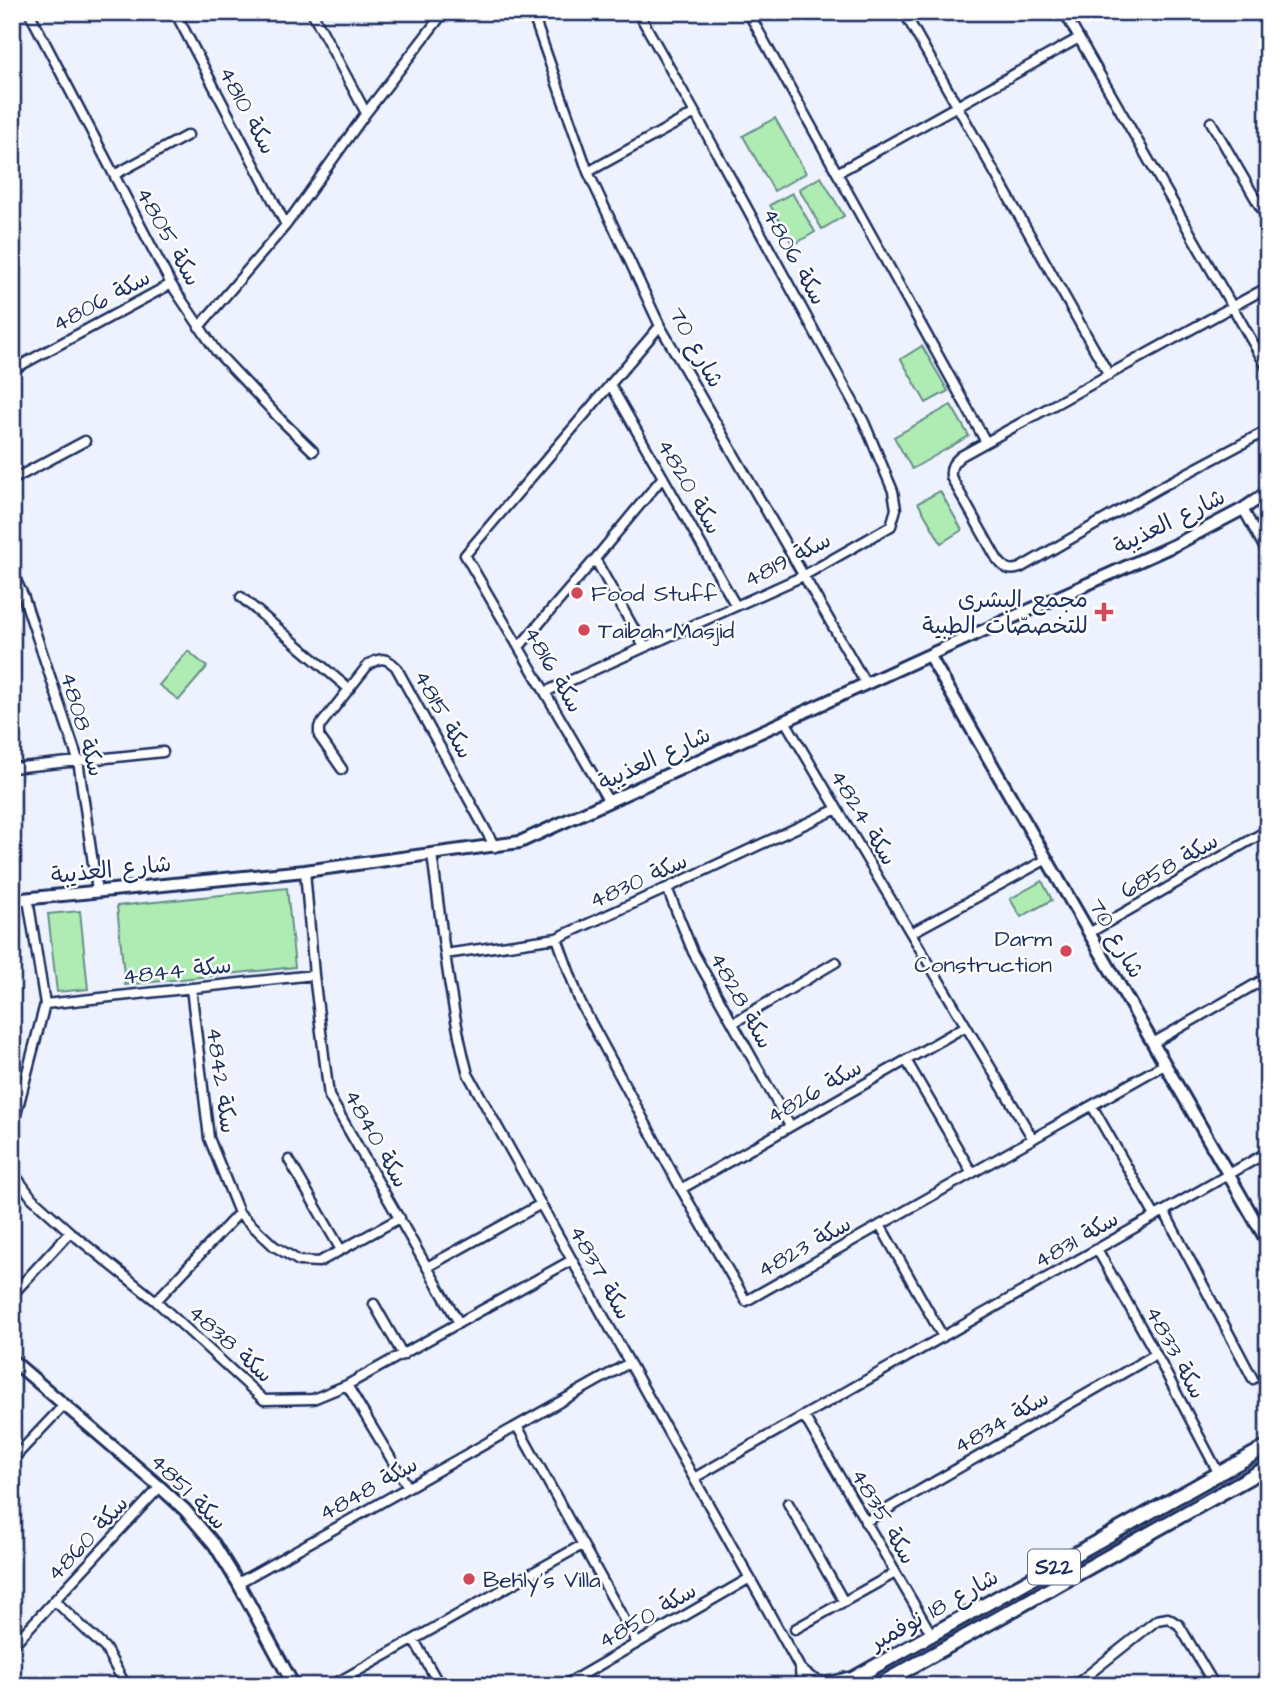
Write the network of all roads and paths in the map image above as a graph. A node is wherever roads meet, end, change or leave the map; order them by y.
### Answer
1 (29, 12) edge
2 (175, 12) edge
3 (312, 12) edge
4 (444, 12) edge
5 (531, 12) edge
6 (638, 12) edge
7 (748, 12) edge
8 (904, 12) edge
9 (1064, 12) edge
10 (1079, 38) junction
11 (957, 106) junction
12 (366, 113) junction
13 (695, 113) junction
14 (1211, 122) dead end
15 (188, 135) dead end
16 (588, 172) junction
17 (837, 173) junction
18 (114, 174) junction
19 (1268, 220) edge
20 (286, 225) junction
21 (171, 284) junction
22 (1268, 287) edge
23 (1232, 307) junction
24 (660, 326) junction
25 (199, 327) junction
26 (1268, 369) edge
27 (12, 370) edge
28 (1110, 375) junction
29 (610, 384) junction
30 (1268, 430) edge
31 (85, 441) dead end
32 (986, 442) junction
33 (313, 451) dead end
34 (663, 477) junction
35 (12, 480) edge
36 (1268, 492) edge
37 (1243, 509) junction
38 (891, 526) joint
39 (1268, 554) edge
40 (595, 559) junction
41 (12, 572) edge
42 (803, 576) junction
43 (23, 595) junction
44 (241, 597) dead end
45 (12, 599) edge
46 (736, 606) junction
47 (519, 647) junction
48 (644, 647) junction
49 (929, 654) junction
50 (866, 684) junction
51 (349, 689) junction
52 (545, 692) junction
53 (785, 720) junction
54 (163, 752) dead end
55 (78, 760) junction
56 (12, 768) edge
57 (342, 769) dead end
58 (609, 802) junction
59 (837, 809) junction
60 (1268, 830) edge
61 (495, 847) junction
62 (432, 854) junction
63 (1047, 859) junction
64 (305, 871) junction
65 (667, 888) junction
66 (97, 891) junction
67 (27, 899) junction
68 (12, 900) edge
69 (911, 933) junction
70 (1090, 933) junction
71 (557, 938) junction
72 (445, 954) junction
73 (836, 962) dead end
74 (314, 975) junction
75 (1268, 977) edge
76 (191, 988) junction
77 (45, 1004) junction
78 (733, 1023) junction
79 (966, 1026) junction
80 (1153, 1043) junction
81 (906, 1060) junction
82 (1165, 1064) junction
83 (1092, 1106) junction
84 (790, 1126) junction
85 (12, 1130) edge
86 (1032, 1139) junction
87 (1268, 1152) edge
88 (289, 1160) dead end
89 (12, 1171) edge
90 (972, 1173) junction
91 (1228, 1175) junction
92 (681, 1189) junction
93 (541, 1204) junction
94 (1164, 1211) junction
95 (239, 1213) junction
96 (1155, 1216) junction
97 (400, 1218) junction
98 (880, 1225) junction
99 (70, 1231) junction
100 (1268, 1243) edge
101 (341, 1250) junction
102 (1097, 1250) junction
103 (572, 1260) junction
104 (427, 1266) junction
105 (12, 1295) edge
106 (156, 1301) junction
107 (374, 1304) dead end
108 (459, 1323) junction
109 (943, 1337) junction
110 (402, 1354) junction
111 (1156, 1354) junction
112 (12, 1360) edge
113 (629, 1363) junction
114 (1254, 1379) dead end
115 (347, 1385) junction
116 (64, 1405) junction
117 (804, 1416) junction
118 (517, 1426) junction
119 (1268, 1446) edge
120 (12, 1460) edge
121 (1268, 1467) edge
122 (1219, 1474) junction
123 (694, 1478) junction
124 (160, 1487) junction
125 (408, 1487) junction
126 (788, 1503) dead end
127 (865, 1522) junction
128 (582, 1545) junction
129 (895, 1573) junction
130 (750, 1578) junction
131 (238, 1583) junction
132 (55, 1601) junction
133 (844, 1602) junction
134 (795, 1629) dead end
135 (932, 1635) junction
136 (414, 1640) junction
137 (637, 1643) junction
138 (12, 1646) edge
139 (800, 1668) junction
140 (862, 1673) junction
141 (126, 1686) edge
142 (293, 1686) edge
143 (331, 1686) edge
144 (440, 1686) edge
145 (563, 1686) edge
146 (802, 1686) edge
147 (840, 1686) edge
148 (877, 1686) edge
149 (1074, 1686) edge
150 (1215, 1686) edge

1 - 18 street, سكة 4805
2 - 20 street, سكة 4810
3 - 12 street
4 - 12 street
5 - 16 street, شارع 70
6 - 13 street, سكة 4806
7 - 17 street
8 - 11 street
9 - 10 street
10 - 11 street
10 - 23 street
11 - 17 street
11 - 28 street
12 - 20 street
13 - 16 street
13 - 38 street, سكة 4806
14 - 19 street
15 - 18 street
16 - 24 street, شارع 70
17 - 32 street
18 - 21 street, سكة 4805
20 - 25 street
21 - 25 street, سكة 4805
21 - 27 street, سكة 4806
22 - 23 street
23 - 26 street
23 - 28 street
24 - 29 street
24 - 42 street, شارع 70
25 - 33 street, سكة 4805
28 - 32 street
29 - 34 street, سكة 4820
29 - 47 street, سكة 4816
30 - 32 street
31 - 35 street
34 - 40 street
34 - 46 street, سكة 4820
36 - 37 street, شارع العذيبة
37 - 39 street
37 - 49 street, شارع العذيبة
38 - 42 street, سكة 4819
40 - 47 street
40 - 48 street
41 - 43 street, سكة 4808
42 - 46 street, سكة 4819
42 - 50 street, شارع 70
43 - 45 street
43 - 55 street, سكة 4808
44 - 51 street
46 - 48 street, سكة 4819
47 - 52 street, سكة 4816
48 - 52 street, سكة 4819
49 - 50 street, شارع العذيبة
49 - 63 street, شارع 70
50 - 53 street, شارع العذيبة
51 - 57 street, سكة 4815
51 - 61 street, سكة 4815
52 - 58 street, سكة 4816
53 - 58 street, شارع العذيبة
53 - 59 street, سكة 4824
54 - 55 street
55 - 56 street
55 - 66 street, سكة 4808
58 - 61 street, شارع العذيبة
59 - 65 street, سكة 4830
59 - 69 street, سكة 4824
60 - 70 street, سكة 6858
61 - 62 street, شارع العذيبة
62 - 64 street, شارع العذيبة
62 - 72 street, سكة 4837
63 - 69 street
63 - 70 street, شارع 70
64 - 66 street, شارع العذيبة
64 - 74 street, سكة 4840
65 - 71 street, سكة 4830
65 - 78 street, سكة 4828
66 - 67 street, شارع العذيبة
67 - 68 street, شارع العذيبة
67 - 77 street
69 - 79 street, سكة 4824
70 - 80 street, شارع 70
71 - 72 street, سكة 4830
71 - 92 street, سكة 4823
72 - 93 street, سكة 4837
73 - 78 street
74 - 76 street, سكة 4844
74 - 97 street, سكة 4840
75 - 80 street
76 - 77 street, سكة 4844
76 - 95 street, سكة 4842
77 - 85 street
78 - 84 street, سكة 4828
79 - 81 street, سكة 4826
79 - 86 street, سكة 4824
80 - 82 street, شارع 70
81 - 84 street, سكة 4826
81 - 90 street
82 - 83 street, سكة 4823
82 - 91 street, شارع 70
83 - 86 street, سكة 4823
83 - 96 street
84 - 92 street, سكة 4826
86 - 90 street, سكة 4823
87 - 91 street, سكة 4831
88 - 101 street
89 - 99 street, سكة 4838
90 - 98 street, سكة 4823
91 - 94 street, سكة 4831
91 - 100 street, شارع 70
92 - 98 street, سكة 4823
93 - 103 street, سكة 4837
93 - 104 street
94 - 96 street, سكة 4831
94 - 114 street
95 - 101 street, سكة 4842
95 - 106 street
96 - 102 street, سكة 4831
97 - 101 street, سكة 4842
97 - 104 street, سكة 4840
98 - 109 street
99 - 105 street
99 - 106 street, سكة 4838
102 - 109 street, سكة 4831
102 - 111 street, سكة 4833
103 - 108 street, سكة 4838
103 - 113 street, سكة 4837
104 - 108 street, سكة 4840
106 - 115 street, سكة 4838
107 - 110 street
108 - 110 street, سكة 4838
109 - 117 street, سكة 4831
110 - 115 street, سكة 4838
111 - 122 street, سكة 4833
111 - 127 street, سكة 4834
112 - 116 street, سكة 4851
113 - 118 street, سكة 4848
113 - 123 street, سكة 4837
115 - 125 street
116 - 120 street
116 - 124 street, سكة 4851
117 - 123 street, سكة 4831
117 - 127 street, سكة 4835
118 - 125 street, سكة 4848
118 - 128 street
119 - 122 main road, شارع 18 نوفمبر / S22
121 - 148 main road, شارع 18 نوفمبر / S22
122 - 135 main road, شارع 18 نوفمبر / S22
123 - 130 street, سكة 4837
124 - 131 street, سكة 4851
124 - 132 street, سكة 4860
125 - 131 street, سكة 4848
126 - 133 street
127 - 129 street, سكة 4835
128 - 136 street
128 - 137 street
129 - 133 street
129 - 135 street, سكة 4835
130 - 137 street, سكة 4850
130 - 139 street, سكة 4837
131 - 142 street, سكة 4851
132 - 138 street, سكة 4860
132 - 141 street
133 - 134 street
135 - 140 main road, شارع 18 نوفمبر / S22
136 - 143 street
136 - 144 street
137 - 145 street, سكة 4850
139 - 140 street
139 - 146 street, سكة 4837
140 - 147 main road, شارع 18 نوفمبر / S22
149 - 150 street

